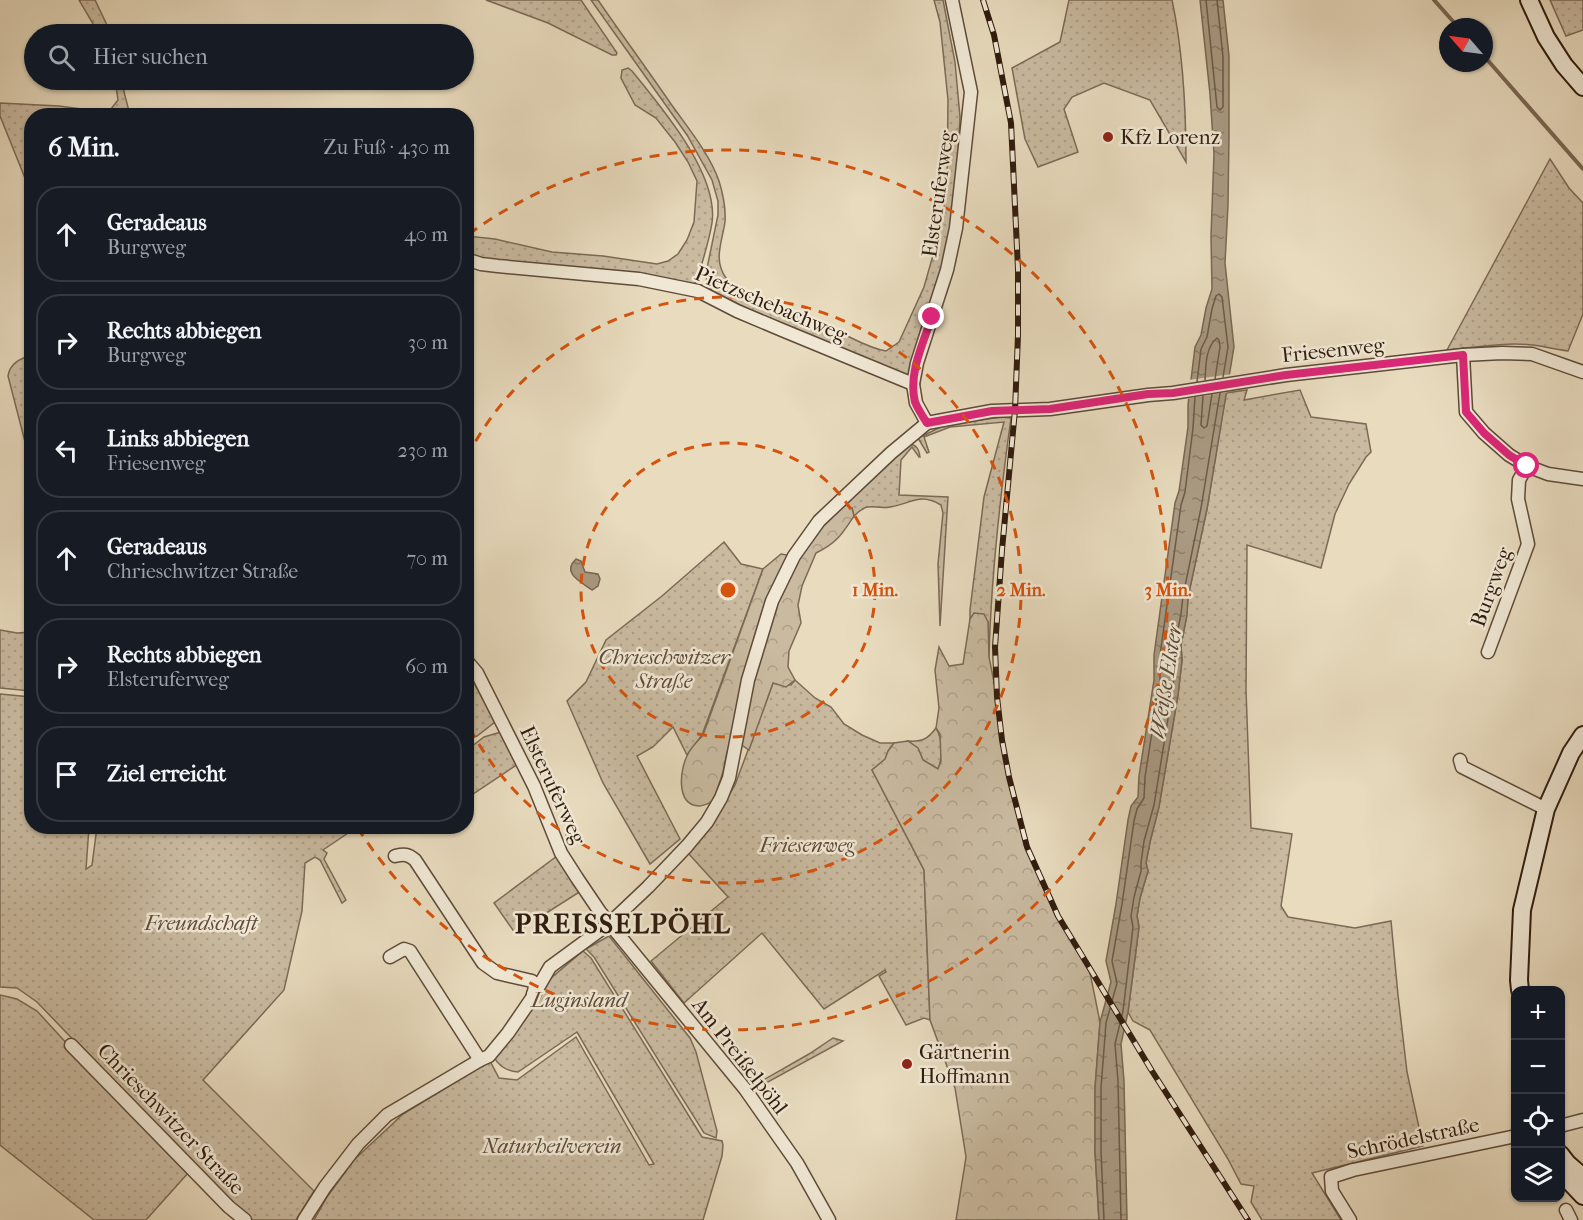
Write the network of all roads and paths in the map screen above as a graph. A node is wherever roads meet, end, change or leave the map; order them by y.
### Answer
1 (952, 0) edge
2 (1529, 0) edge
3 (1583, 87) edge
4 (474, 262) edge
5 (1463, 355) junction
6 (1583, 372) edge
7 (913, 384) junction
8 (927, 423) junction
9 (1527, 466) junction
10 (1583, 479) edge
11 (1488, 652) dead end
12 (474, 669) edge
13 (1583, 735) edge
14 (1460, 760) dead end
15 (1546, 808) junction
16 (395, 855) dead end
17 (609, 923) junction
18 (390, 957) dead end
19 (1520, 986) edge
20 (532, 998) junction
21 (71, 1045) dead end
22 (480, 1060) junction
23 (1583, 1120) edge
24 (1565, 1125) edge
25 (1511, 1137) edge
26 (1565, 1160) edge
27 (1565, 1176) edge
28 (1583, 1177) edge
29 (1583, 1196) edge
30 (245, 1220) edge
31 (304, 1220) edge
32 (829, 1220) edge
33 (1350, 1220) edge

1 - 7 street, Elsteruferweg
2 - 3 main road
4 - 7 street, Pietzschebachweg
5 - 6 street, Friesenweg
5 - 8 street, Friesenweg
5 - 9 street
7 - 8 street, Elsteruferweg
8 - 17 street
9 - 10 street
9 - 11 street, Burgweg
12 - 17 street, Elsteruferweg
13 - 15 main road
14 - 15 street
15 - 19 main road
16 - 20 street
17 - 20 street
17 - 32 street, Am Preißelpöhl
18 - 22 street
20 - 22 street
21 - 30 street, Chrieschwitzer Straße
22 - 31 street
23 - 24 street
25 - 33 street, Schrödelstraße
26 - 28 main road
27 - 29 main road

